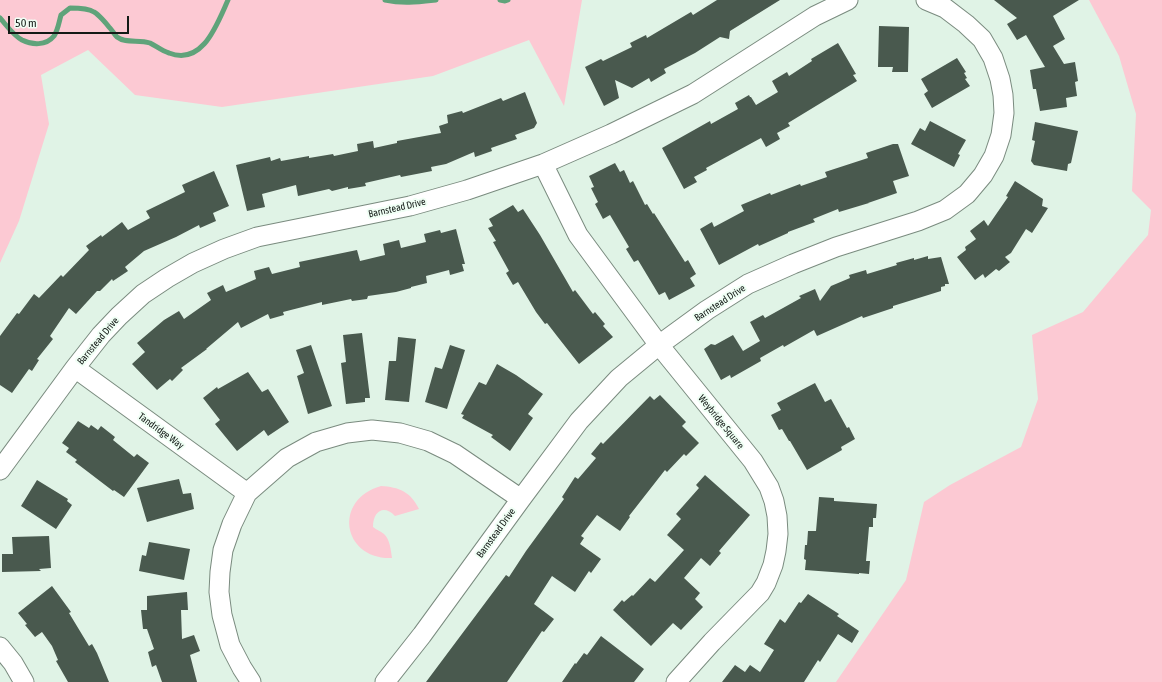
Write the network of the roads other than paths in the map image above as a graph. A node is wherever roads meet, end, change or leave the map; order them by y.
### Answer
1 (848, 0) edge
2 (926, 0) edge
3 (543, 164) junction
4 (659, 345) junction
5 (75, 368) junction
6 (0, 470) edge
7 (247, 493) junction
8 (521, 499) junction
9 (0, 647) edge
10 (24, 682) edge
11 (251, 682) edge
12 (385, 682) edge
13 (676, 682) edge

1 - 3 street, Barnstead Drive
2 - 4 street, Barnstead Drive
3 - 4 street, Weybridge Square
3 - 5 street, Barnstead Drive
4 - 8 street, Barnstead Drive
4 - 13 street, Weybridge Square
5 - 6 street, Barnstead Drive
5 - 7 street, Tandridge Way
7 - 8 street
7 - 11 street
8 - 12 street, Barnstead Drive
9 - 10 street

